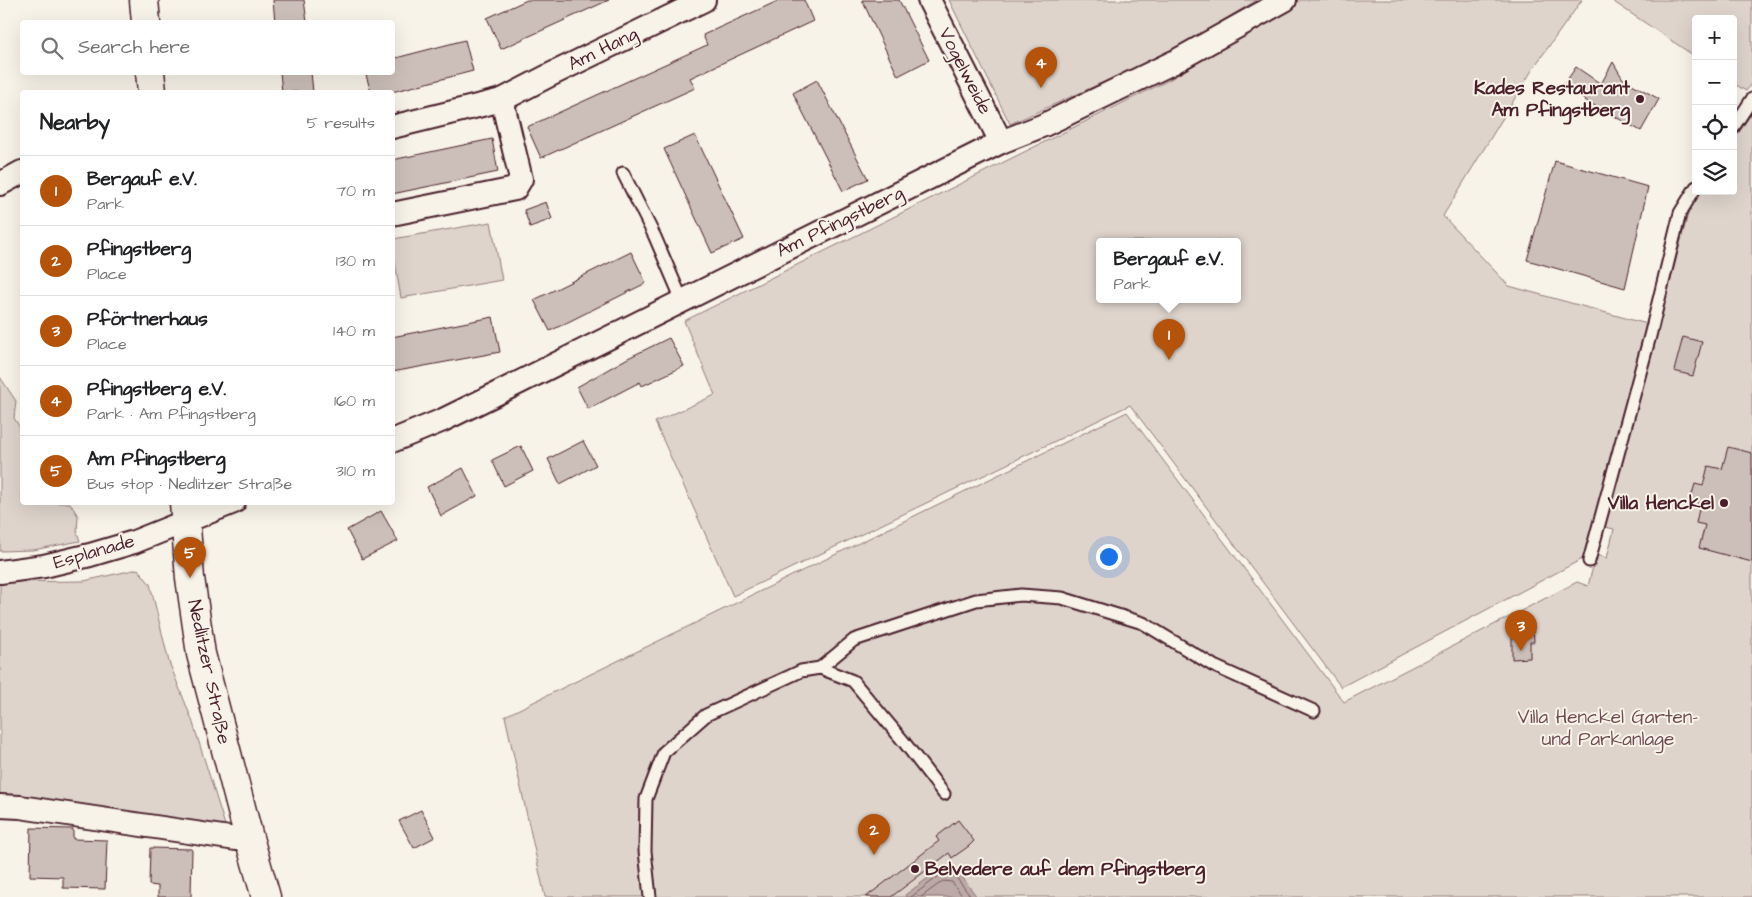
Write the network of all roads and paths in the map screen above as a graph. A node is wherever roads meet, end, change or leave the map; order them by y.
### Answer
1 (144, 0) edge
2 (704, 0) edge
3 (929, 0) edge
4 (1285, 0) edge
5 (146, 20) edge
6 (150, 75) edge
7 (152, 90) edge
8 (1752, 99) edge
9 (502, 100) junction
10 (1737, 122) edge
11 (395, 126) edge
12 (1001, 142) junction
13 (20, 173) edge
14 (624, 173) dead end
15 (0, 184) edge
16 (1692, 194) edge
17 (395, 213) edge
18 (682, 300) junction
19 (395, 440) edge
20 (219, 505) edge
21 (185, 512) edge
22 (1589, 561) dead end
23 (0, 572) edge
24 (820, 668) junction
25 (1314, 711) dead end
26 (944, 794) dead end
27 (0, 806) edge
28 (249, 838) junction
29 (266, 897) edge
30 (650, 897) edge

1 - 5 main road
2 - 9 street, Am Hang
3 - 12 street, Vogelweide
4 - 12 street, Am Pfingstberg
6 - 7 main road
8 - 10 lane
9 - 11 street, Am Hang
9 - 17 street
12 - 18 street, Am Pfingstberg
13 - 15 street
14 - 18 lane
16 - 22 lane
18 - 19 street, Am Pfingstberg
20 - 21 street
21 - 23 street, Esplanade
21 - 28 main road, Nedlitzer Straße
24 - 25 lane
24 - 26 lane
24 - 30 lane
27 - 28 street
28 - 29 main road, Nedlitzer Straße

